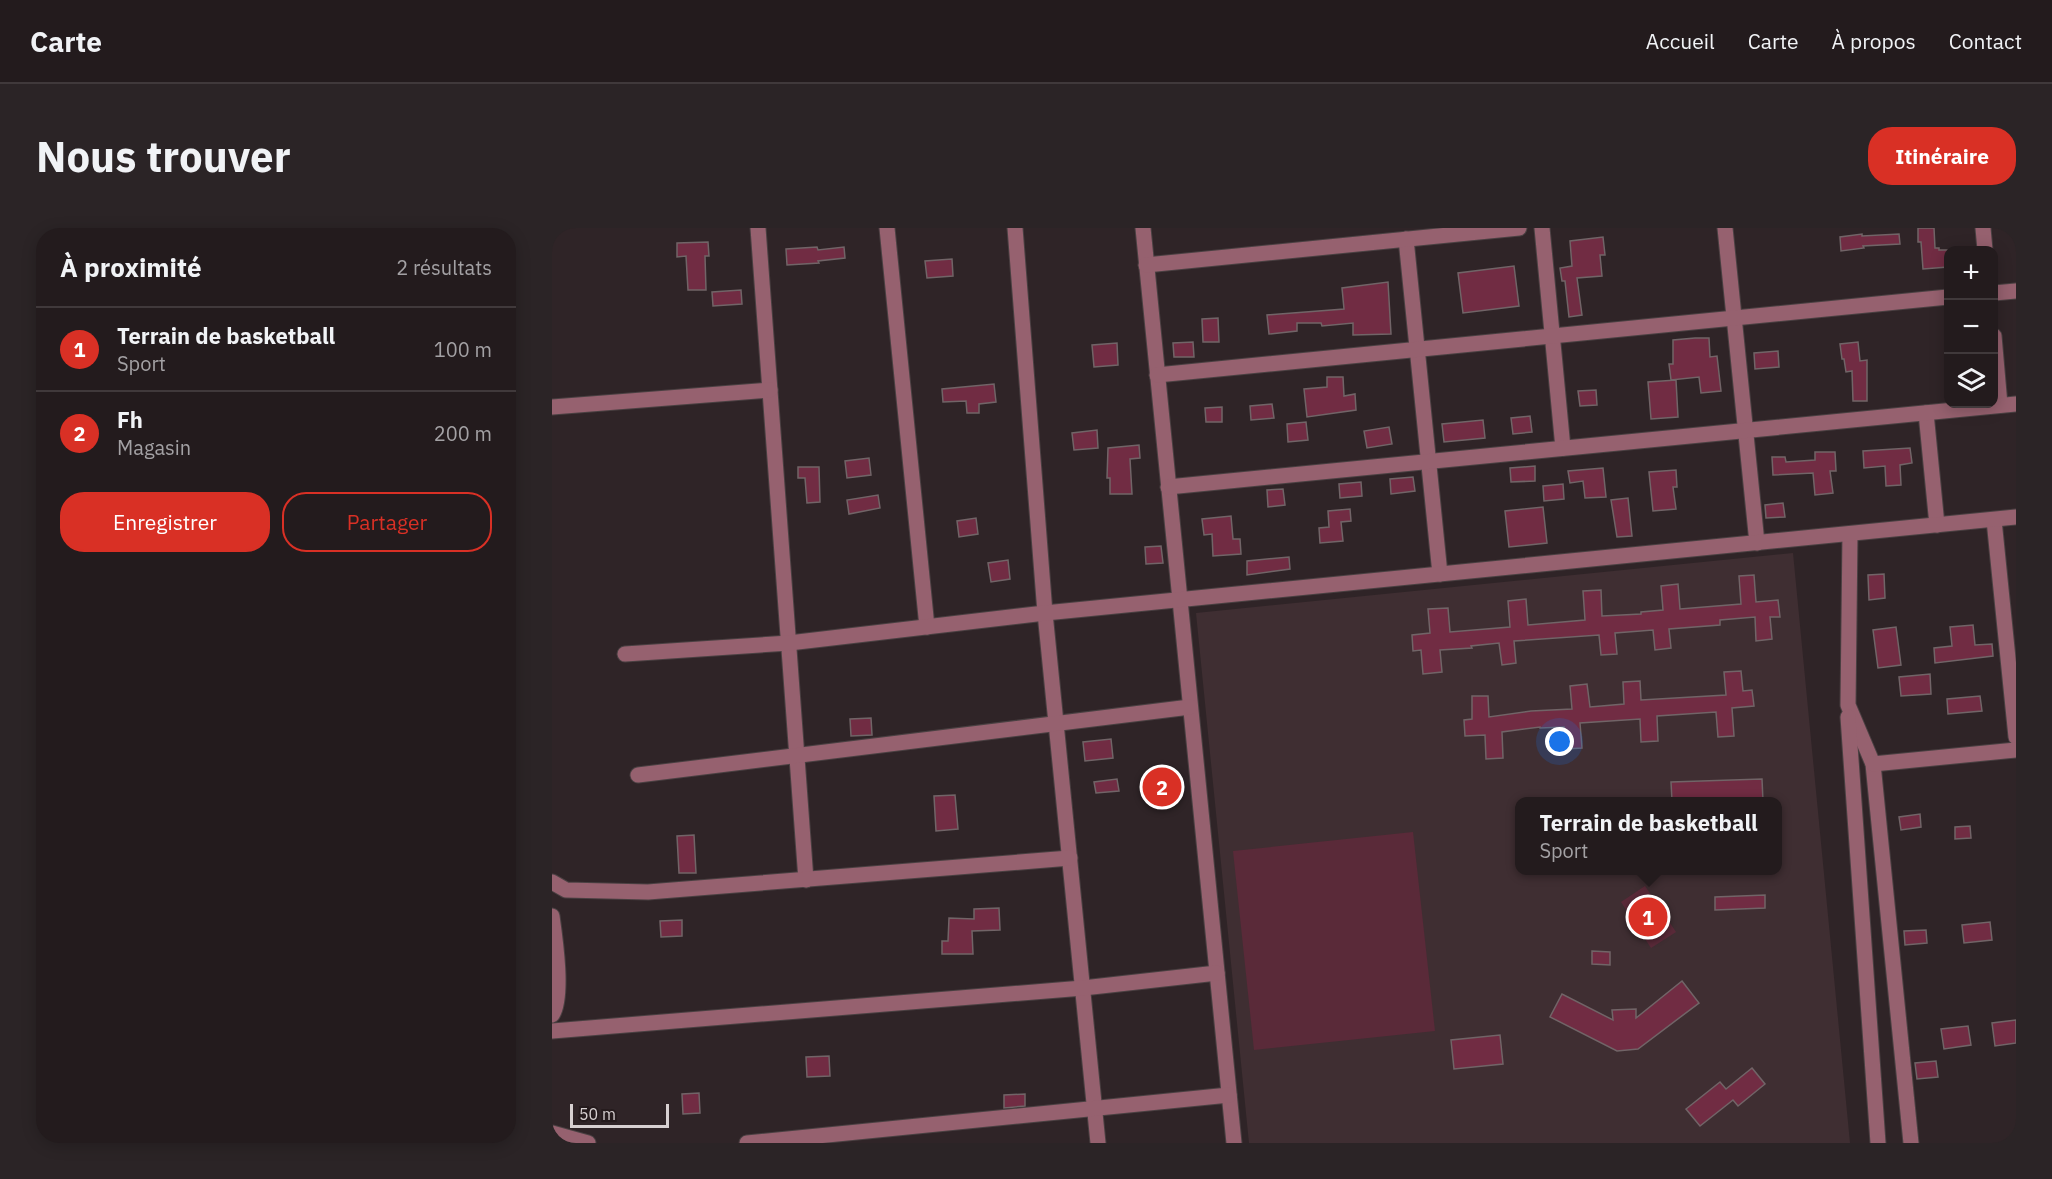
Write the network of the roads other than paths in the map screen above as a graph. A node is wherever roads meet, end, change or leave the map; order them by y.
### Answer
1 (758, 228) edge
2 (887, 228) edge
3 (1015, 228) edge
4 (1143, 228) edge
5 (1519, 228) edge
6 (1542, 228) edge
7 (1725, 228) edge
8 (1983, 228) edge
9 (1406, 239) junction
10 (1985, 246) edge
11 (1146, 265) junction
12 (2016, 291) edge
13 (1998, 293) edge
14 (1944, 297) edge
15 (1734, 318) junction
16 (1552, 336) junction
17 (1417, 350) junction
18 (1998, 354) edge
19 (1157, 375) junction
20 (770, 390) junction
21 (2008, 404) edge
22 (552, 407) edge
23 (1926, 413) junction
24 (1745, 430) junction
25 (1563, 448) junction
26 (1429, 462) junction
27 (1168, 487) junction
28 (2016, 518) edge
29 (1994, 520) junction
30 (1937, 525) junction
31 (1850, 534) junction
32 (1756, 543) junction
33 (1440, 574) junction
34 (1180, 600) junction
35 (1046, 613) junction
36 (927, 627) junction
37 (789, 642) junction
38 (625, 654) dead end
39 (1848, 705) junction
40 (1190, 707) junction
41 (1057, 724) junction
42 (2016, 737) edge
43 (2016, 750) edge
44 (797, 756) junction
45 (1873, 764) junction
46 (638, 775) dead end
47 (1070, 858) junction
48 (806, 880) junction
49 (552, 882) edge
50 (552, 916) edge
51 (1217, 973) junction
52 (1083, 988) junction
53 (552, 1015) edge
54 (552, 1031) edge
55 (1229, 1095) junction
56 (1095, 1109) junction
57 (552, 1133) edge
58 (588, 1143) edge
59 (747, 1143) edge
60 (1098, 1143) edge
61 (1234, 1143) edge
62 (1878, 1143) edge
63 (1911, 1143) edge

1 - 20 street
2 - 36 street
3 - 35 street
4 - 11 street
5 - 9 street
6 - 16 street
7 - 15 street
8 - 10 street
9 - 11 street
9 - 17 street
11 - 19 street
12 - 13 street
14 - 15 street
15 - 16 street
15 - 24 street
16 - 17 street
16 - 25 street
17 - 19 street
17 - 26 street
18 - 21 street
19 - 27 street
20 - 22 street
20 - 37 street
21 - 23 street
23 - 24 street
23 - 30 street
24 - 25 street
24 - 32 street
25 - 26 street
26 - 27 street
26 - 33 street
27 - 34 street
28 - 29 street
29 - 30 street
29 - 42 street
30 - 31 street
31 - 32 street
31 - 39 street
32 - 33 street
33 - 34 street
34 - 35 street
34 - 40 street
35 - 36 street
35 - 41 street
36 - 37 street
37 - 38 street
37 - 44 street
39 - 45 street
39 - 62 street
40 - 41 street
40 - 51 street
41 - 44 street
41 - 47 street
43 - 45 street
44 - 46 street
44 - 48 street
45 - 63 street
47 - 48 street
47 - 52 street
48 - 49 street
50 - 53 street
51 - 52 street
51 - 55 street
52 - 54 street
52 - 56 street
55 - 56 street
55 - 61 street
56 - 59 street
56 - 60 street
57 - 58 street

